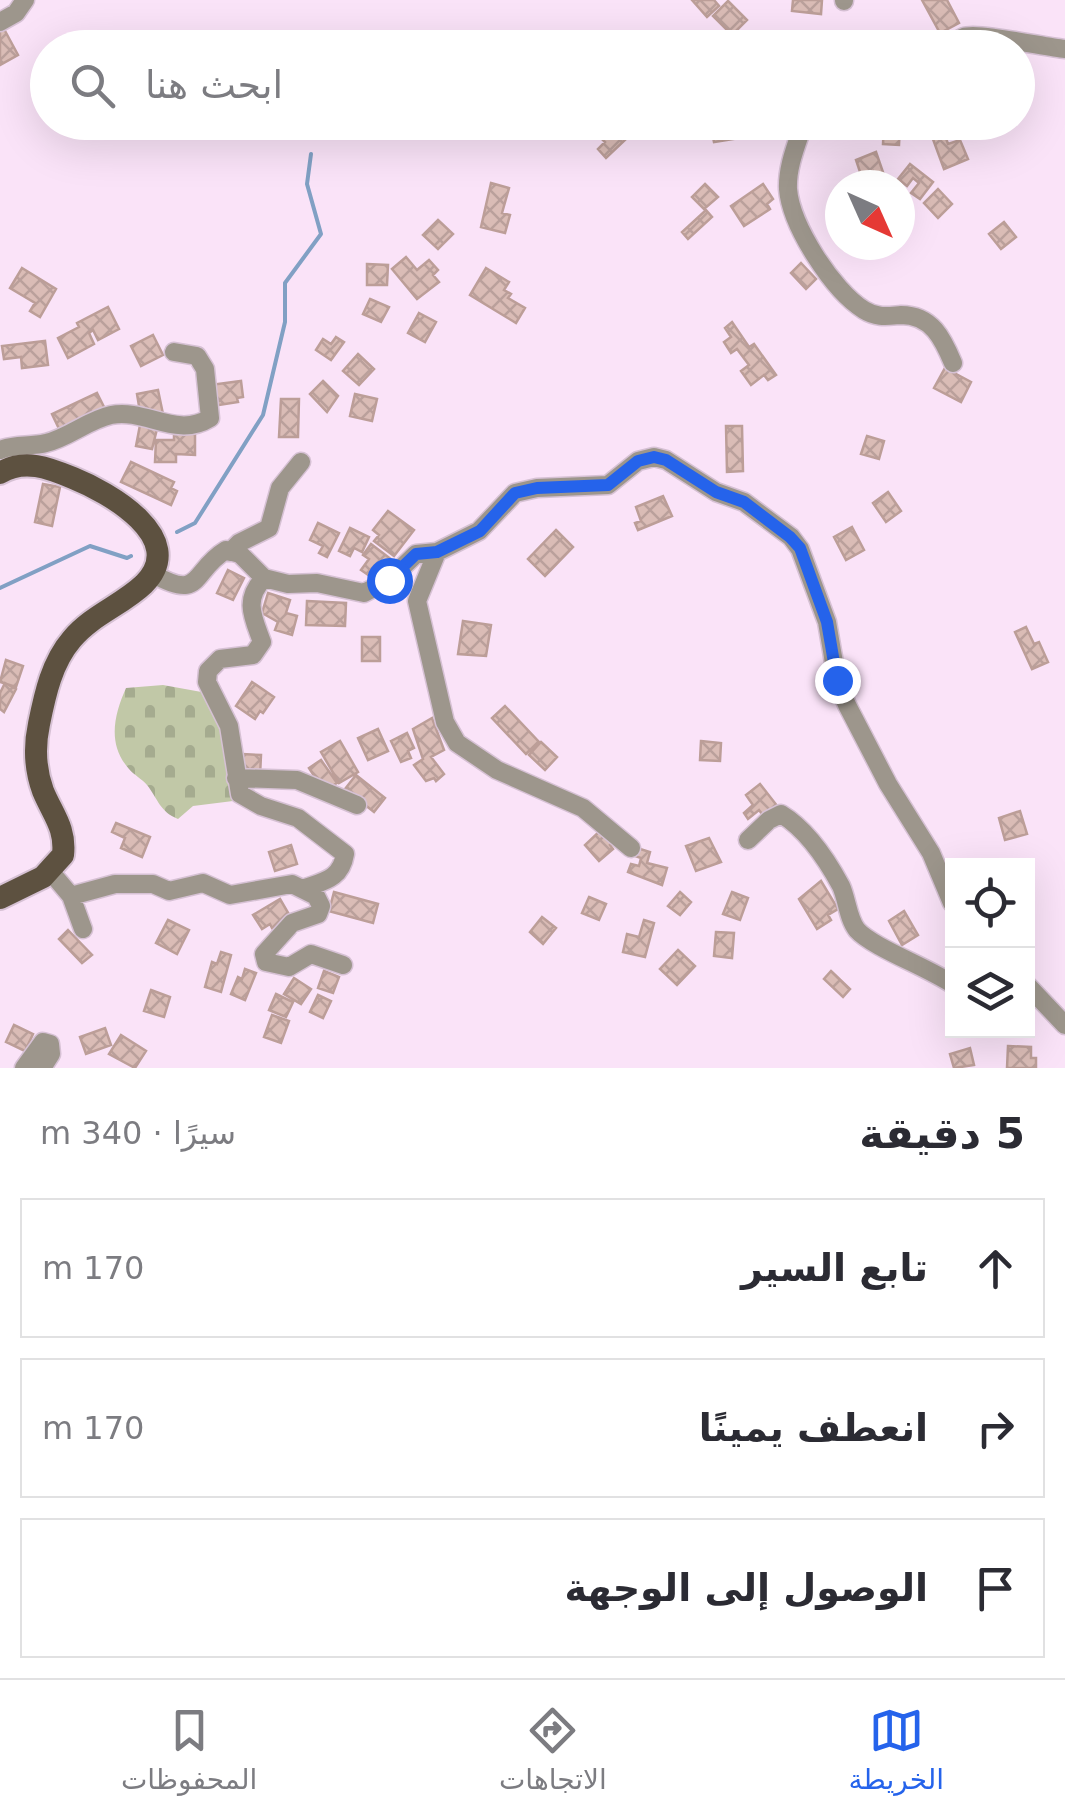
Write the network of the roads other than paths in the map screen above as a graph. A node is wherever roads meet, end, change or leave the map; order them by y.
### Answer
1 (25, 0) edge
2 (0, 22) edge
3 (1035, 46) edge
4 (1065, 48) edge
5 (798, 140) edge
6 (174, 352) dead end
7 (953, 364) dead end
8 (0, 450) edge
9 (301, 462) dead end
10 (0, 473) edge
11 (230, 552) junction
12 (437, 552) junction
13 (153, 574) junction
14 (264, 578) junction
15 (236, 778) junction
16 (357, 805) dead end
17 (748, 840) dead end
18 (631, 848) dead end
19 (50, 871) junction
20 (945, 887) edge
21 (303, 889) junction
22 (72, 896) junction
23 (0, 898) edge
24 (83, 928) dead end
25 (343, 965) dead end
26 (945, 979) edge
27 (1036, 1006) edge
28 (1065, 1024) edge
29 (24, 1068) edge
30 (42, 1068) edge

1 - 2 street
3 - 4 street
5 - 7 street
6 - 8 street
9 - 11 street
10 - 13 main road
11 - 13 street
11 - 14 street
12 - 14 street
12 - 18 street
12 - 20 street
13 - 19 main road
14 - 15 street
15 - 16 street
15 - 21 street
17 - 26 street
19 - 22 street
19 - 23 main road
21 - 22 street
21 - 25 street
22 - 24 street
27 - 28 street
29 - 30 street

